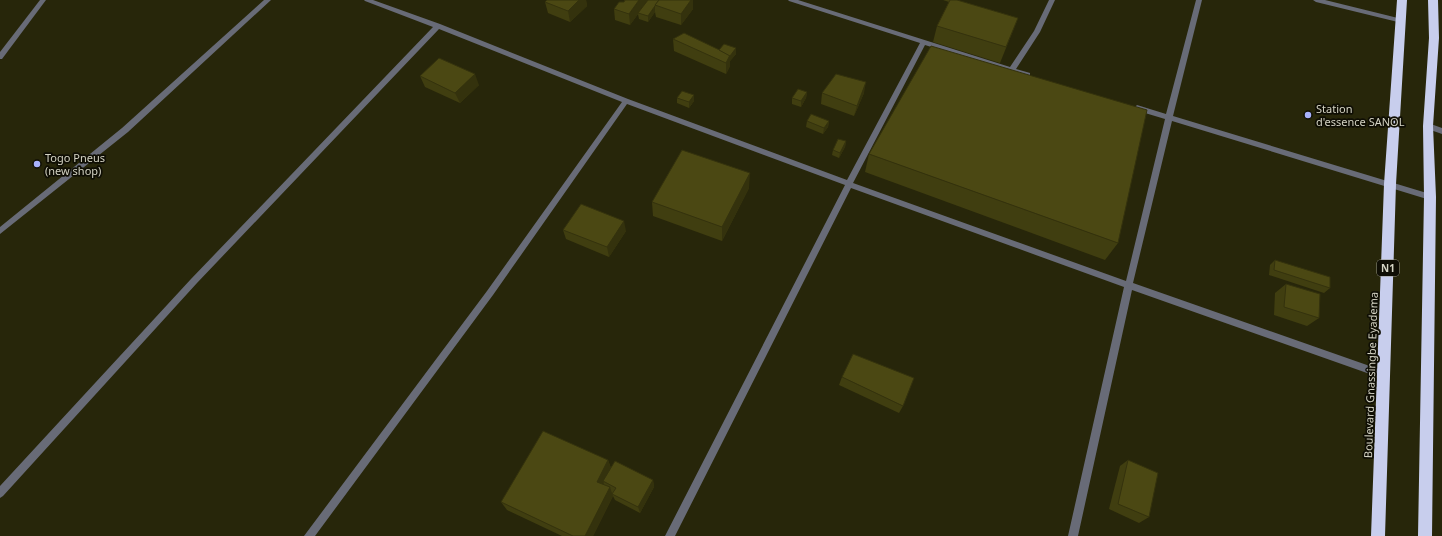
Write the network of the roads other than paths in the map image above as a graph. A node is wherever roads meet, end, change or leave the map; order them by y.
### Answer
1 (43, 0) edge
2 (268, 0) edge
3 (367, 0) edge
4 (791, 0) edge
5 (1052, 0) edge
6 (1199, 0) edge
7 (1316, 0) edge
8 (1402, 0) edge
9 (1433, 0) edge
10 (805, 2) edge
11 (1402, 21) junction
12 (438, 26) junction
13 (923, 43) junction
14 (0, 56) edge
15 (1012, 70) junction
16 (1034, 77) edge
17 (626, 101) junction
18 (1131, 106) edge
19 (1168, 118) junction
20 (1428, 126) junction
21 (1442, 130) edge
22 (849, 184) junction
23 (1390, 184) junction
24 (1430, 197) junction
25 (0, 231) edge
26 (1128, 285) junction
27 (1384, 375) junction
28 (0, 493) edge
29 (309, 536) edge
30 (670, 536) edge
31 (1073, 536) edge
32 (1378, 536) edge
33 (1425, 536) edge

1 - 14 street
2 - 25 street
3 - 12 street
4 - 10 street
5 - 15 street
6 - 19 street
7 - 11 street
8 - 11 highway, Boulevard Gnassingbe Eyadema / N1
9 - 20 highway
10 - 13 street
11 - 23 highway, Boulevard Gnassingbe Eyadema / N1
12 - 17 street
12 - 28 street
13 - 15 street
13 - 22 street
15 - 16 street
17 - 22 street
17 - 29 street
18 - 19 street
19 - 23 street
19 - 26 street
20 - 21 street
20 - 24 highway
22 - 26 street
22 - 30 street
23 - 24 street
23 - 27 highway, Boulevard Gnassingbe Eyadema / N1
24 - 33 highway
26 - 27 street
26 - 31 street
27 - 32 highway, Boulevard Gnassingbe Eyadema / N1

